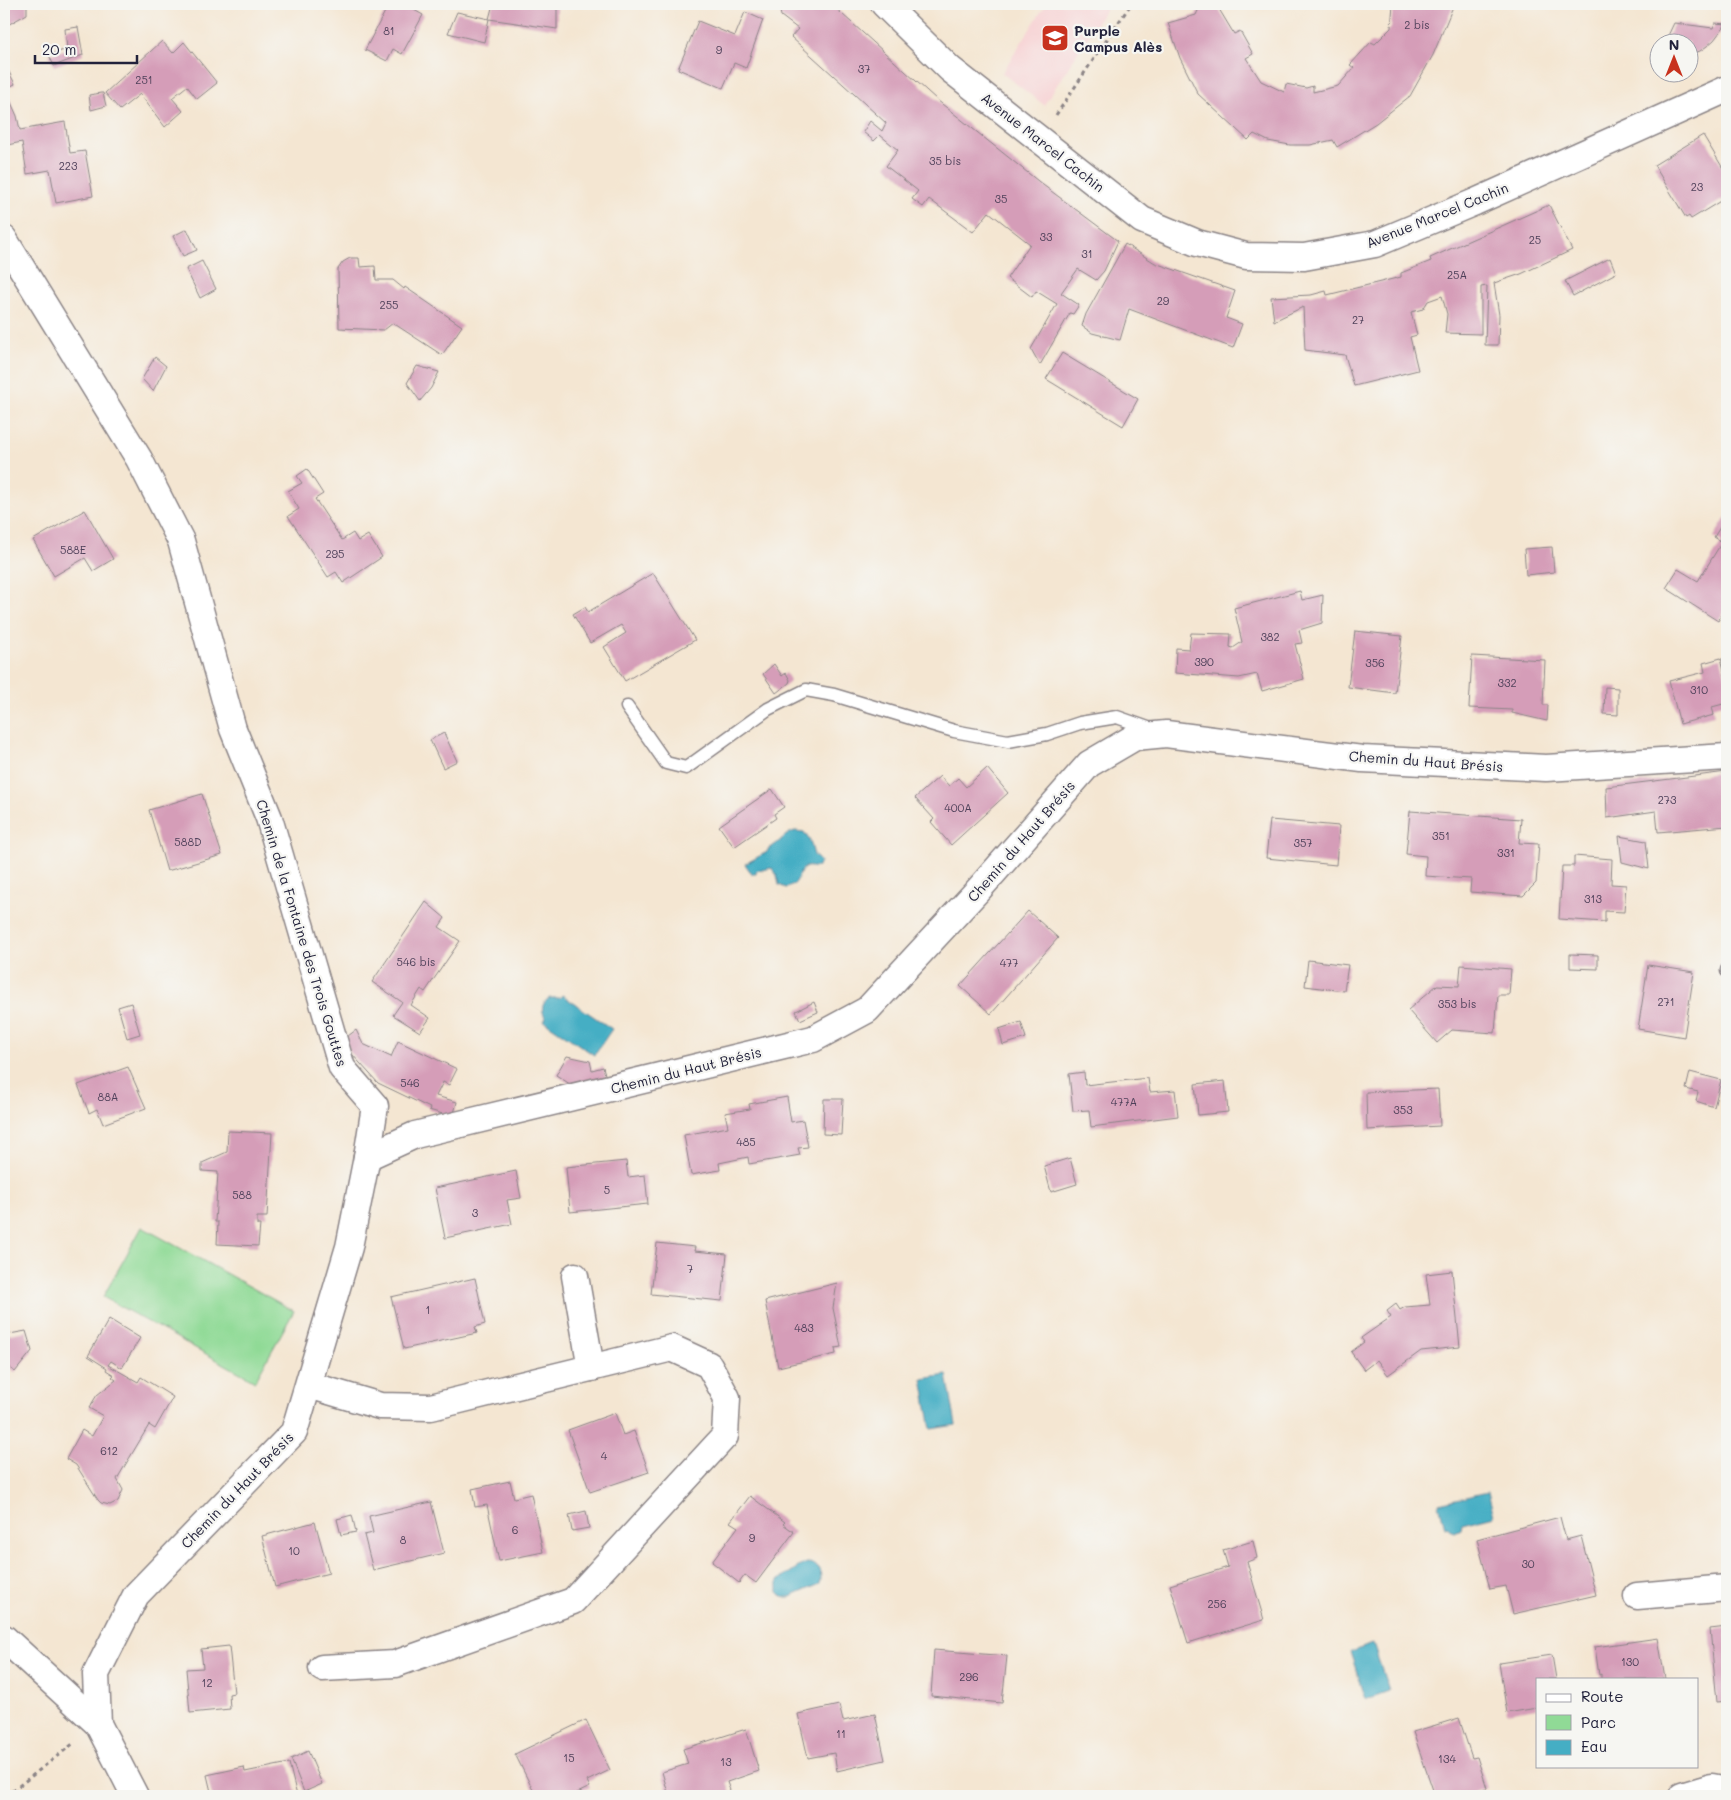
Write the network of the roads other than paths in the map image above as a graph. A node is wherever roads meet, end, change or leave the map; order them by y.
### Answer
1 (884, 4) edge
2 (1727, 89) edge
3 (4, 238) edge
4 (627, 707) dead end
5 (1166, 734) junction
6 (1727, 756) edge
7 (375, 1106) joint
8 (367, 1157) junction
9 (575, 1276) dead end
10 (591, 1368) junction
11 (308, 1384) junction
12 (1727, 1588) edge
13 (1637, 1596) dead end
14 (4, 1638) edge
15 (322, 1668) dead end
16 (98, 1724) junction
17 (1727, 1790) edge
18 (135, 1796) edge
19 (1682, 1796) edge

1 - 2 street, Avenue Marcel Cachin
3 - 7 street, Chemin de la Fontaine des Trois Gouttes
4 - 5 lane
5 - 6 street, Chemin du Haut Brésis
5 - 8 street, Chemin du Haut Brésis
7 - 8 street, Chemin du Haut Brésis
8 - 11 street, Chemin du Haut Brésis
9 - 10 street
10 - 11 street
10 - 15 street
11 - 16 street, Chemin du Haut Brésis
12 - 13 street
14 - 16 street
16 - 18 street, Chemin du Haut Brésis
17 - 19 street

